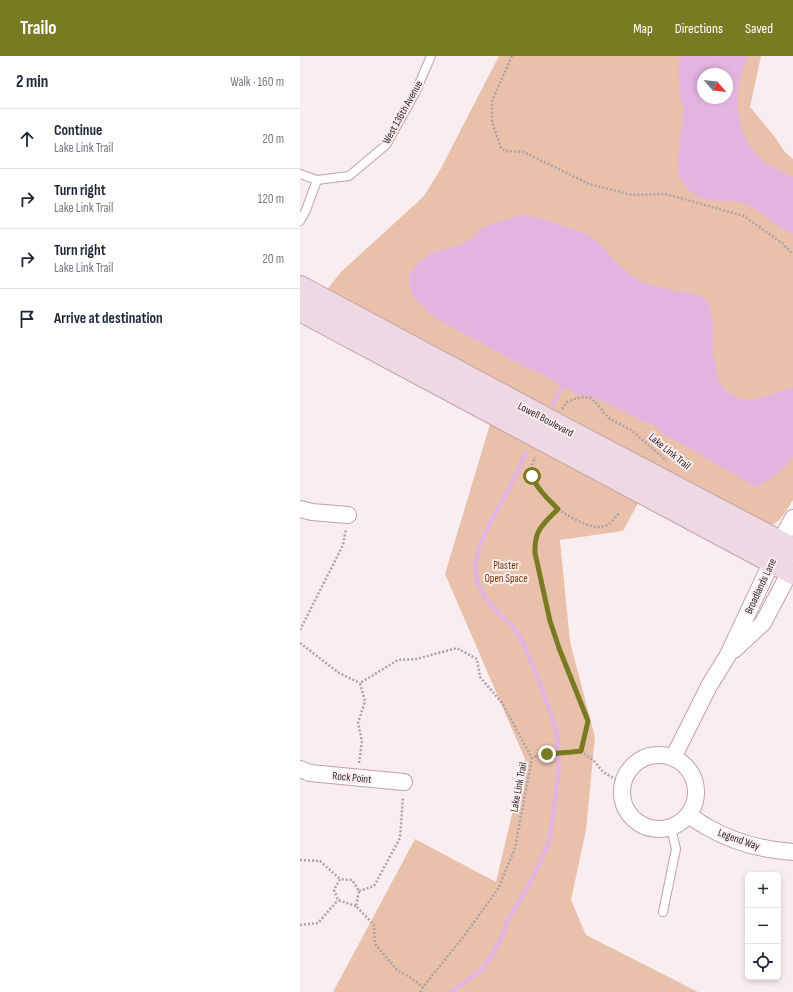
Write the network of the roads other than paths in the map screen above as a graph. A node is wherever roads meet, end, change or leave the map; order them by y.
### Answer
1 (431, 56) edge
2 (300, 174) edge
3 (317, 180) junction
4 (300, 221) edge
5 (300, 287) edge
6 (300, 310) edge
7 (300, 509) edge
8 (348, 514) road end
9 (793, 518) edge
10 (787, 561) edge
11 (673, 758) junction
12 (300, 769) edge
13 (404, 782) road end
14 (689, 814) junction
15 (671, 828) junction
16 (793, 852) edge
17 (663, 912) dead end

1 - 3 lane, West 136th Avenue
2 - 3 lane, West 136th Avenue
3 - 4 lane
5 - 10 main road, Lowell Boulevard
6 - 10 main road, Lowell Boulevard
7 - 8 street
9 - 10 street, Broadlands Lane
10 - 11 street, Broadlands Lane
11 - 14 street
11 - 15 street
12 - 13 street, Rock Point
14 - 15 street
14 - 16 street, Legend Way
15 - 17 lane

